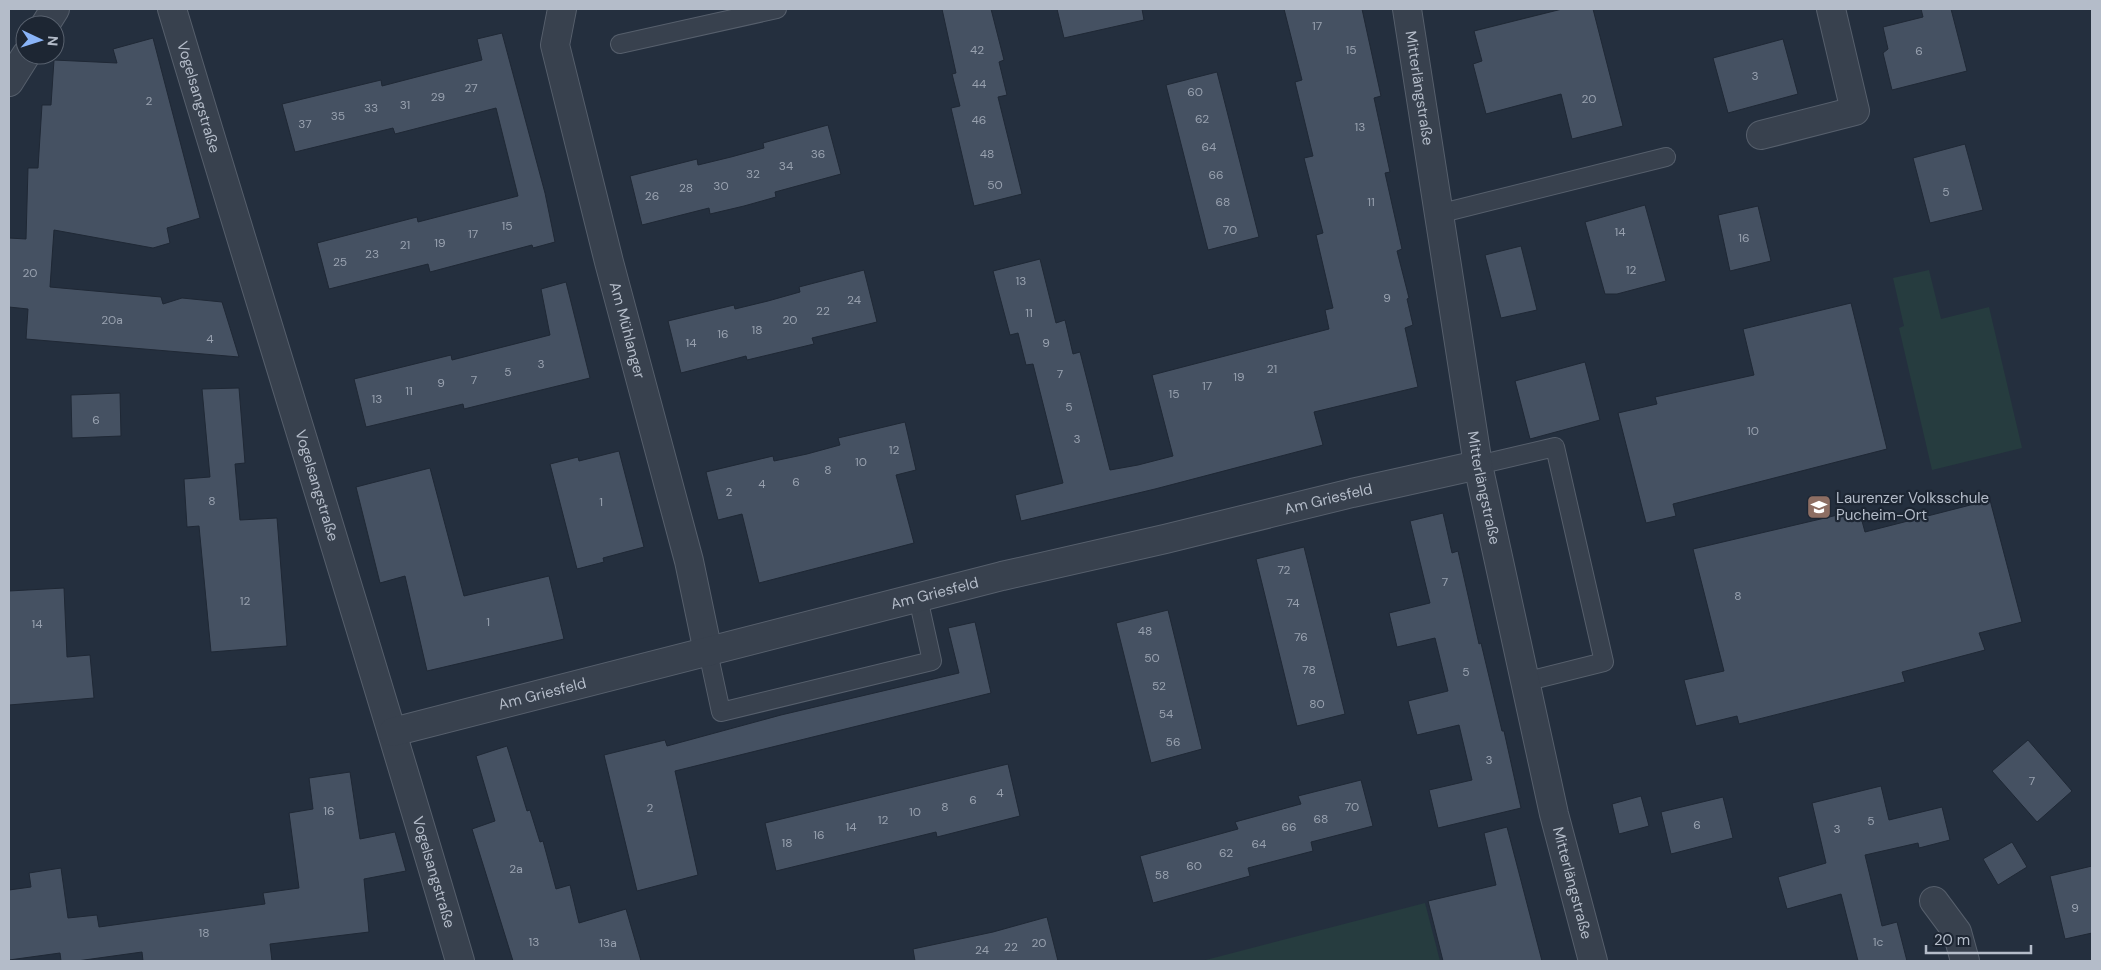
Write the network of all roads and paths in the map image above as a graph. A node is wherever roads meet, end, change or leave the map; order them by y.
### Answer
1 (172, 9) edge
2 (562, 9) edge
3 (777, 9) edge
4 (1407, 9) edge
5 (1831, 9) edge
6 (620, 44) dead end
7 (20, 65) edge
8 (9, 82) edge
9 (1761, 135) dead end
10 (1666, 156) dead end
11 (1438, 214) junction
12 (1478, 465) junction
13 (918, 598) junction
14 (708, 652) junction
15 (1524, 682) junction
16 (393, 732) junction
17 (1934, 901) dead end
18 (460, 961) edge
19 (1593, 961) edge
20 (1965, 961) edge

1 - 16 street, Vogelsangstraße
2 - 14 street, Am Mühlanger
3 - 6 lane
4 - 11 street, Mitterlängstraße
5 - 9 street
7 - 8 street
10 - 11 lane
11 - 12 street, Mitterlängstraße
12 - 13 street, Am Griesfeld
12 - 15 street, Mitterlängstraße
12 - 15 lane
13 - 14 street, Am Griesfeld
13 - 14 lane
14 - 16 street, Am Griesfeld
15 - 19 street, Mitterlängstraße
16 - 18 street, Vogelsangstraße
17 - 20 street

